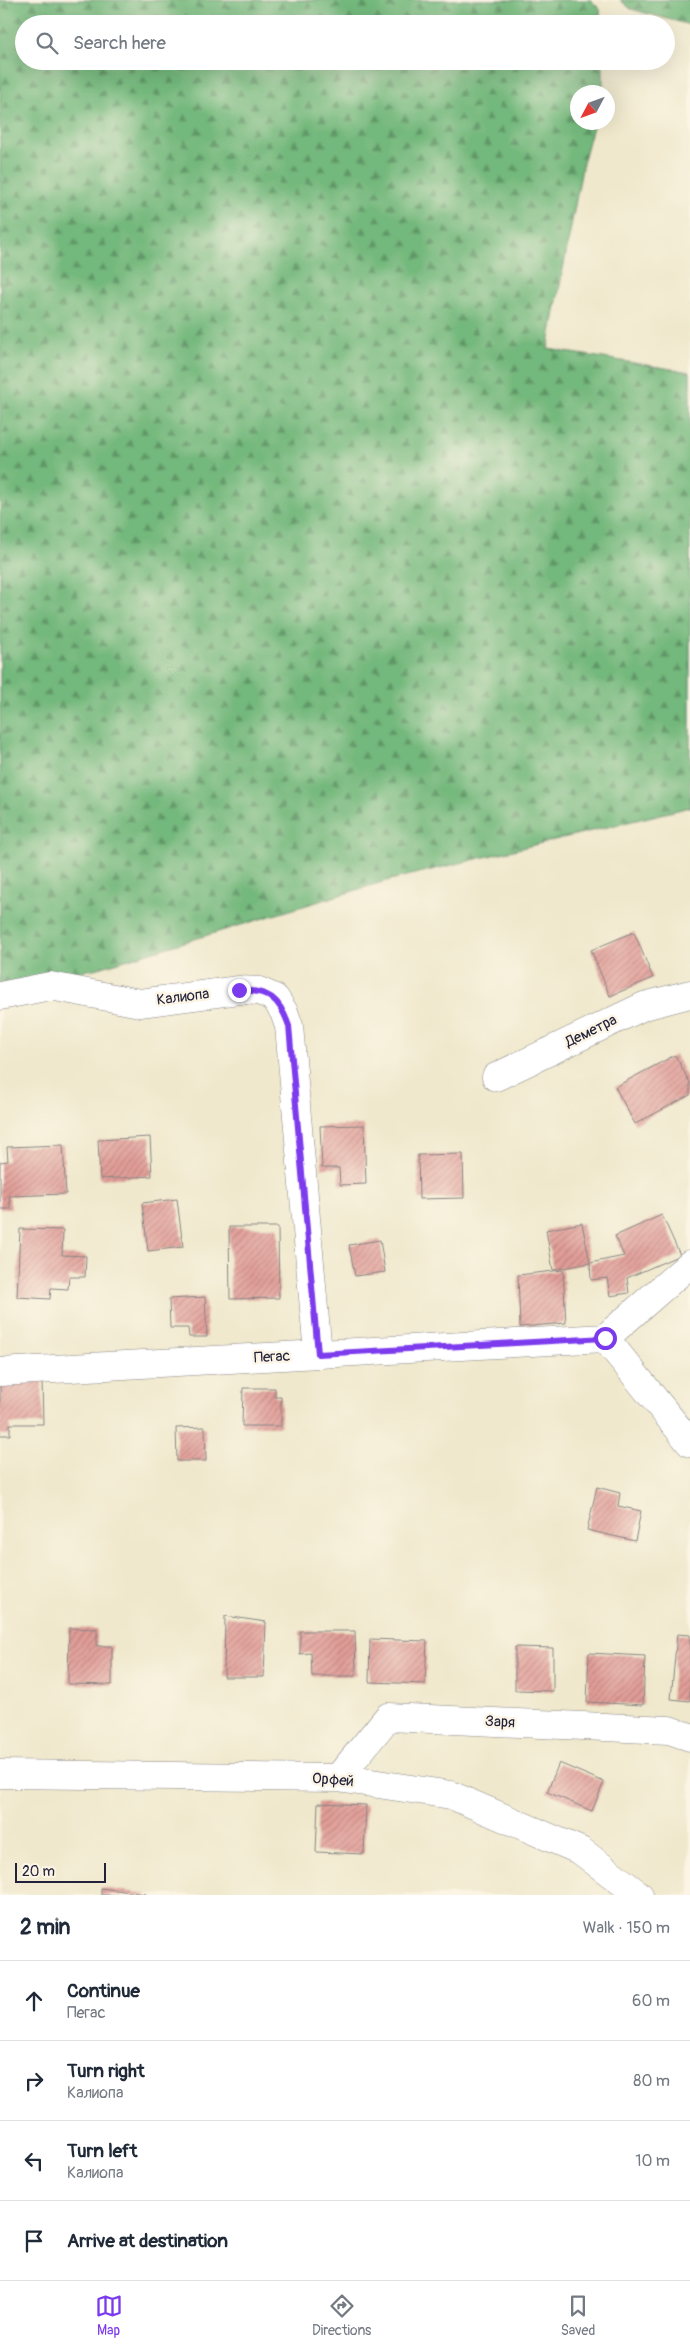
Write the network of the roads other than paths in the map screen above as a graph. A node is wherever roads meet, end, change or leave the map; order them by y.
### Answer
1 (690, 994) edge
2 (0, 996) edge
3 (496, 1077) dead end
4 (690, 1264) edge
5 (605, 1338) junction
6 (318, 1354) junction
7 (0, 1372) edge
8 (690, 1443) edge
9 (690, 1737) edge
10 (0, 1774) edge
11 (338, 1778) junction
12 (639, 1895) edge

1 - 3 street, Деметра
2 - 6 street, Калиопа
4 - 5 street
5 - 6 street, Пегас
5 - 8 street
6 - 7 street, Пегас
9 - 11 street, Заря
10 - 11 street, Орфей
11 - 12 street, Орфей

